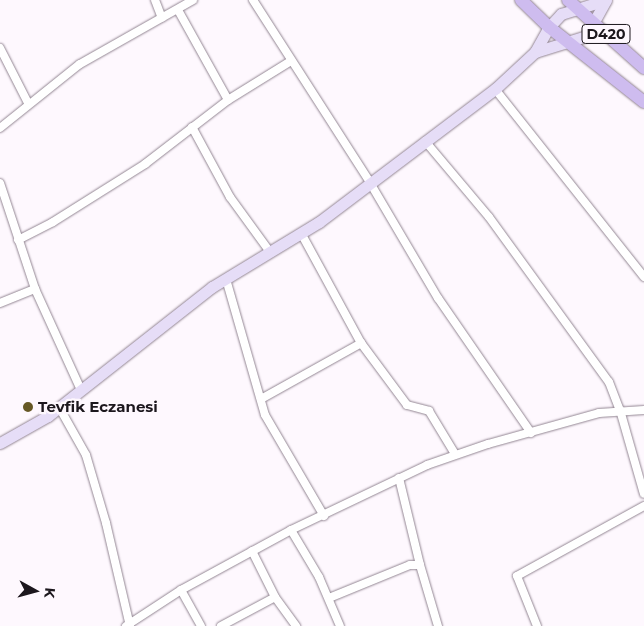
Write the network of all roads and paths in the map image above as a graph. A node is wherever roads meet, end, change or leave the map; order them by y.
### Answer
1 (155, 0) edge
2 (193, 0) edge
3 (253, 0) edge
4 (521, 0) edge
5 (568, 0) edge
6 (606, 0) edge
7 (580, 9) junction
8 (178, 10) junction
9 (162, 18) junction
10 (595, 23) junction
11 (549, 27) junction
12 (568, 43) junction
13 (0, 48) edge
14 (535, 52) junction
15 (291, 61) junction
16 (644, 68) edge
17 (495, 89) junction
18 (228, 100) junction
19 (644, 102) edge
20 (28, 103) junction
21 (192, 126) junction
22 (0, 128) edge
23 (425, 141) junction
24 (369, 181) junction
25 (0, 183) edge
26 (301, 233) junction
27 (18, 240) junction
28 (270, 252) junction
29 (644, 277) edge
30 (226, 279) junction
31 (35, 290) junction
32 (0, 303) edge
33 (361, 343) junction
34 (81, 390) junction
35 (261, 399) junction
36 (59, 406) junction
37 (620, 410) junction
38 (644, 410) edge
39 (531, 433) junction
40 (0, 443) edge
41 (455, 454) junction
42 (399, 478) junction
43 (644, 494) edge
44 (644, 506) edge
45 (324, 516) junction
46 (291, 530) junction
47 (252, 552) junction
48 (420, 565) junction
49 (180, 590) junction
50 (275, 597) junction
51 (329, 598) junction
52 (129, 625) edge
53 (338, 625) edge
54 (201, 626) edge
55 (221, 626) edge
56 (296, 626) edge
57 (438, 626) edge
58 (537, 626) edge

1 - 9 street
2 - 8 street
3 - 15 street
4 - 11 main road
5 - 7 main road, D420
6 - 7 main road
6 - 10 main road
7 - 10 main road, D420
7 - 11 main road
8 - 9 street
8 - 18 street
9 - 20 street
10 - 12 main road
10 - 16 main road, D420
11 - 12 main road
11 - 14 main road
12 - 14 main road
12 - 19 main road
13 - 20 street
14 - 17 main road
15 - 18 street
15 - 24 street
17 - 23 main road
17 - 29 street
18 - 21 street
20 - 22 street
21 - 27 street
21 - 28 street
23 - 24 main road
23 - 37 street
24 - 26 main road
24 - 39 street
25 - 27 street
26 - 28 main road
26 - 33 street
27 - 31 street
28 - 30 main road
30 - 34 main road
30 - 35 street
31 - 32 street
31 - 34 street
33 - 35 street
33 - 41 street
34 - 36 main road
35 - 45 street
36 - 40 main road
36 - 52 street
37 - 38 street
37 - 39 street
37 - 43 street
39 - 41 street
41 - 42 street
42 - 45 street
42 - 48 street
44 - 58 street
45 - 46 street
46 - 47 street
46 - 51 street
47 - 49 street
47 - 50 street
48 - 51 street
48 - 57 street
49 - 52 street
49 - 54 street
50 - 55 street
50 - 56 street
51 - 53 street

